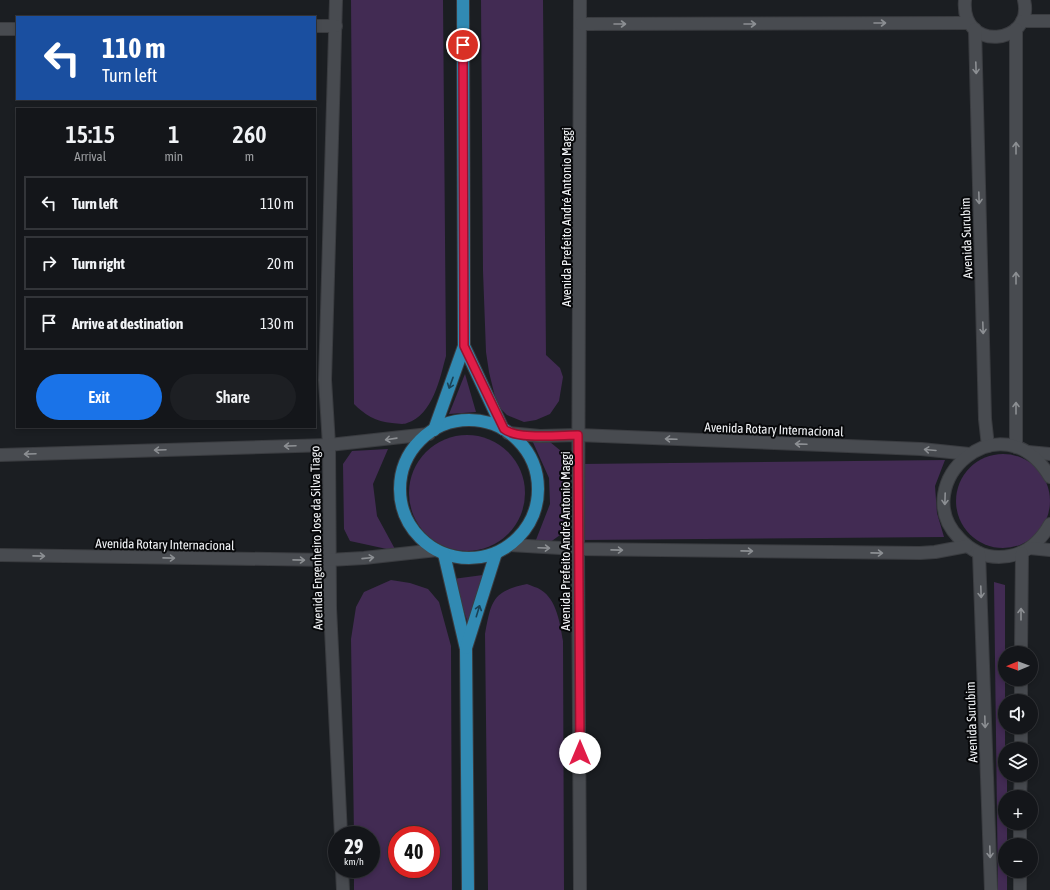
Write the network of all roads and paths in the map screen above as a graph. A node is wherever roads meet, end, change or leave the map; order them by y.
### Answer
1 (336, 0) edge
2 (463, 0) edge
3 (580, 0) edge
4 (966, 0) edge
5 (1024, 0) edge
6 (1050, 21) edge
7 (581, 24) junction
8 (1019, 25) junction
9 (316, 26) edge
10 (336, 26) junction
11 (972, 26) junction
12 (16, 29) edge
13 (0, 30) edge
14 (464, 346) junction
15 (506, 431) junction
16 (431, 432) junction
17 (578, 435) junction
18 (329, 445) junction
19 (988, 446) junction
20 (1016, 447) junction
21 (1028, 452) junction
22 (969, 454) junction
23 (1050, 454) edge
24 (0, 455) edge
25 (1050, 478) edge
26 (1050, 524) edge
27 (510, 545) junction
28 (967, 546) junction
29 (578, 549) junction
30 (1026, 550) junction
31 (1050, 550) edge
32 (440, 552) junction
33 (496, 553) junction
34 (980, 553) junction
35 (0, 555) edge
36 (329, 560) junction
37 (1021, 646) edge
38 (466, 649) junction
39 (340, 826) edge
40 (342, 878) edge
41 (1020, 878) edge
42 (343, 890) edge
43 (468, 890) edge
44 (580, 890) edge
45 (991, 890) edge
46 (1020, 890) edge

1 - 10 street, Avenida Engenheiro Jose da Silva Tiago
2 - 14 main road
3 - 7 street, Avenida Prefeito André Antonio Maggi
4 - 11 street, Avenida Surubim
5 - 8 street
6 - 8 street
7 -> 11 street
7 - 17 street, Avenida Prefeito André Antonio Maggi
8 - 11 street
20 -> 8 street
9 - 10 street
10 - 18 street, Avenida Engenheiro Jose da Silva Tiago
11 -> 19 street, Avenida Surubim
12 - 13 street
14 - 15 main road
14 -> 16 main road
15 - 16 main road
15 - 17 street, Avenida Rotary Internacional
15 - 27 main road
16 -> 18 street
16 - 32 main road
22 -> 17 street, Avenida Rotary Internacional
17 - 29 street, Avenida Prefeito André Antonio Maggi
18 -> 24 street
18 - 36 street, Avenida Engenheiro Jose da Silva Tiago
19 - 20 street, Avenida Rotary Internacional
19 - 22 street, Avenida Rotary Internacional
20 - 21 street, Avenida Rotary Internacional
21 - 23 street, Avenida Rotary Internacional
21 - 25 street, Avenida Rotary Internacional
22 -> 28 street, Avenida Rotary Internacional
26 - 30 street, Avenida Rotary Internacional
27 -> 29 street
27 - 33 main road
29 -> 28 street
28 - 34 street, Avenida Rotary Internacional
29 - 44 street, Avenida Prefeito André Antonio Maggi
30 - 31 street, Avenida Rotary Internacional
30 - 34 street, Avenida Rotary Internacional
37 -> 30 street
32 - 33 main road
36 -> 32 street, Avenida Rotary Internacional
32 - 38 main road
38 -> 33 main road
34 -> 45 street, Avenida Surubim
35 -> 36 street, Avenida Rotary Internacional
36 - 39 street, Avenida Engenheiro Jose da Silva Tiago
38 - 43 main road
40 - 42 street
41 - 46 street

